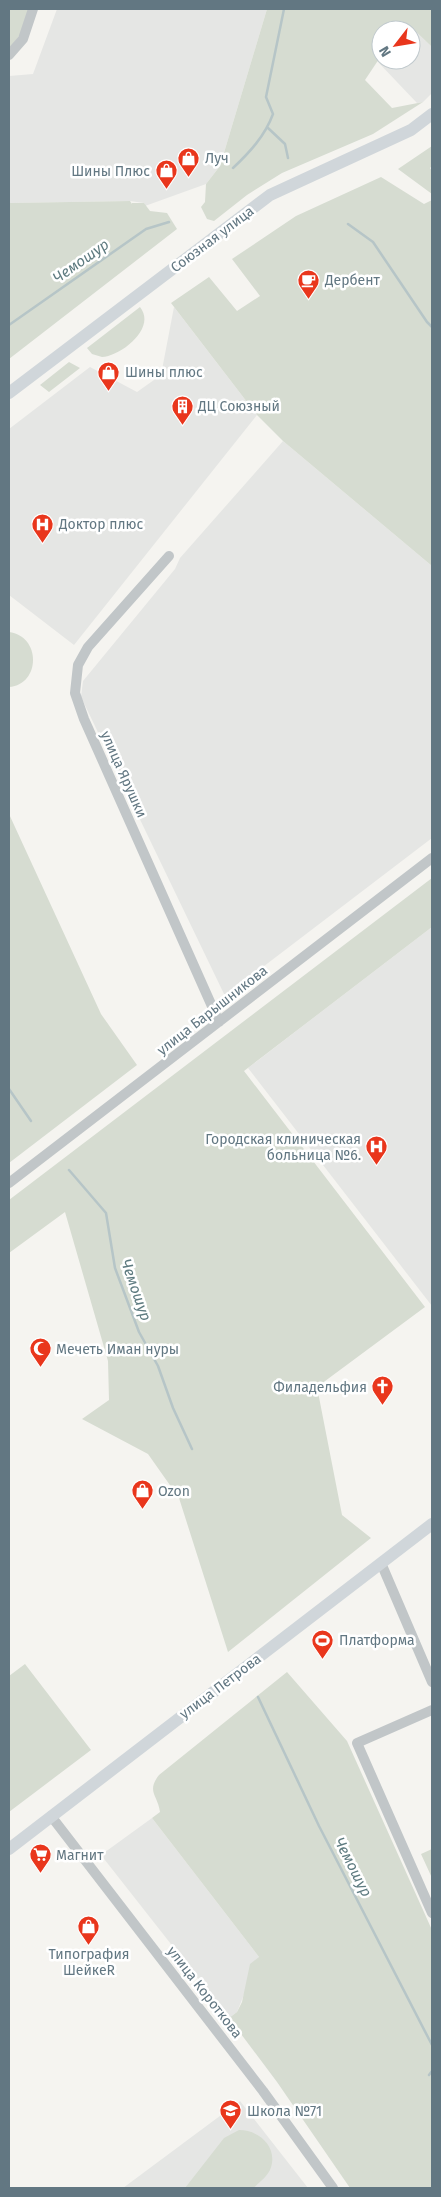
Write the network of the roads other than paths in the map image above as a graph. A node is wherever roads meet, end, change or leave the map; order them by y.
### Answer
1 (33, 9) edge
2 (9, 55) edge
3 (432, 114) edge
4 (9, 393) edge
5 (169, 556) dead end
6 (432, 858) edge
7 (219, 1022) junction
8 (9, 1183) edge
9 (432, 1524) edge
10 (381, 1563) junction
11 (432, 1682) edge
12 (432, 1710) edge
13 (51, 1816) junction
14 (9, 1849) edge
15 (432, 1913) edge
16 (332, 2188) edge

1 - 2 street
3 - 4 main road, Союзная улица
5 - 7 street, улица Ярушки
6 - 7 street, улица Барышникова
7 - 8 street, улица Барышникова
9 - 10 main road, улица Петрова
10 - 11 street
10 - 13 main road, улица Петрова
12 - 15 street
13 - 14 main road, улица Петрова
13 - 16 street, улица Короткова

